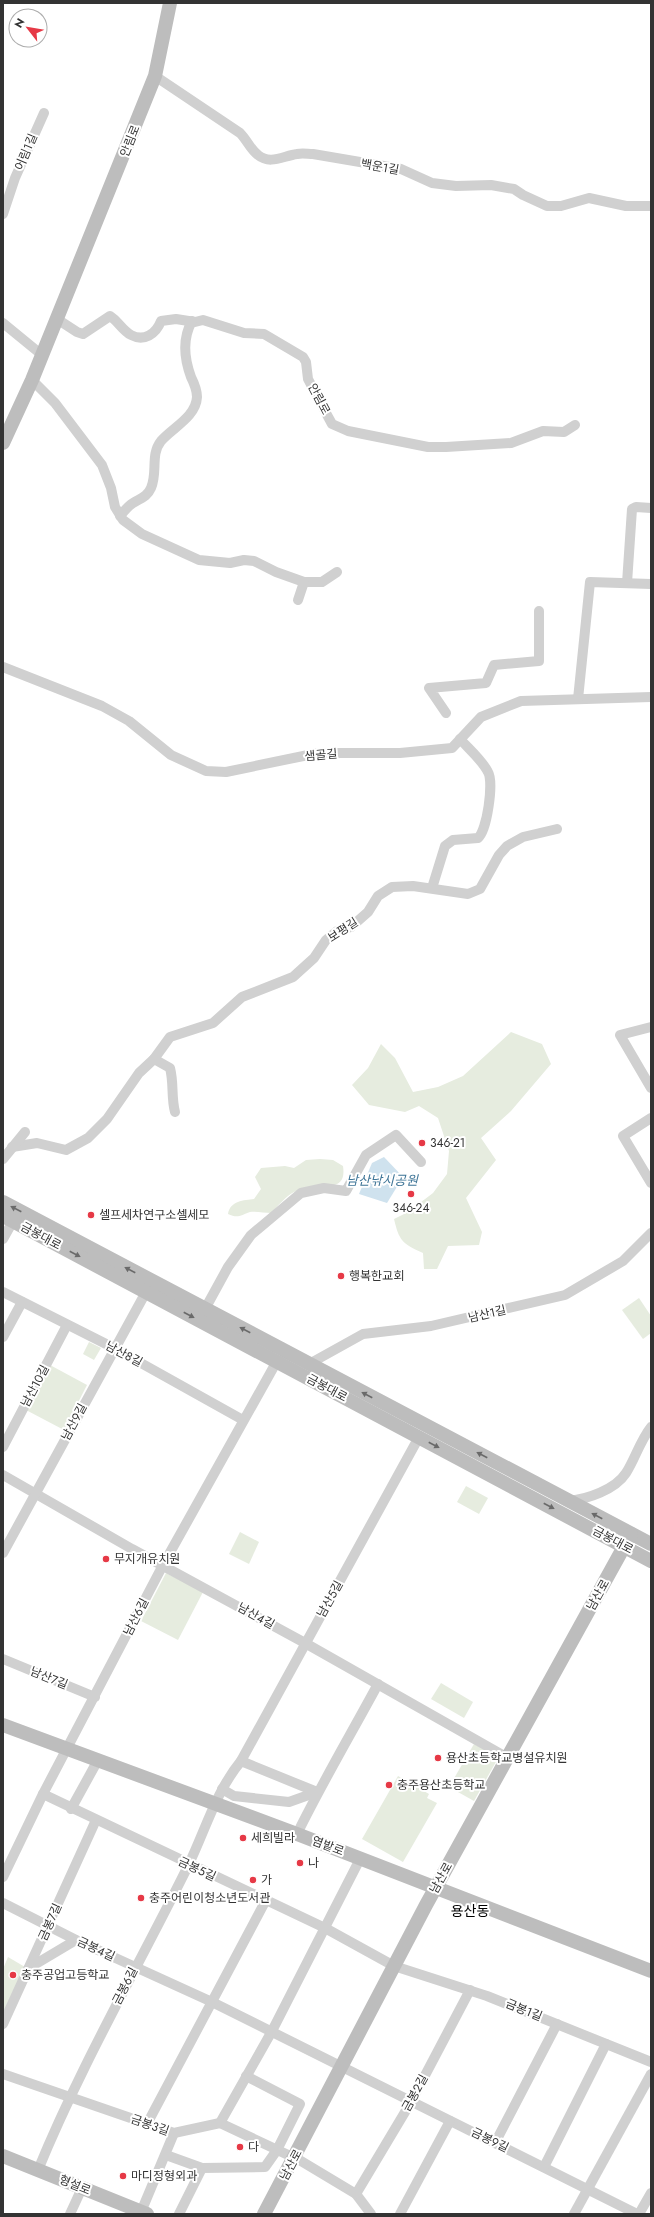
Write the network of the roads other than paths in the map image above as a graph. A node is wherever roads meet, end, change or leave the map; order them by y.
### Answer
1 (170, 3) edge
2 (155, 76) junction
3 (44, 113) dead end
4 (651, 206) edge
5 (3, 214) edge
6 (57, 319) junction
7 (192, 321) junction
8 (3, 323) edge
9 (42, 355) junction
10 (32, 380) junction
11 (575, 425) dead end
12 (3, 443) edge
13 (651, 508) edge
14 (120, 516) junction
15 (337, 572) dead end
16 (304, 582) junction
17 (627, 582) junction
18 (651, 584) edge
19 (298, 600) dead end
20 (539, 611) dead end
21 (3, 667) edge
22 (651, 697) edge
23 (578, 699) junction
24 (446, 713) dead end
25 (460, 739) junction
26 (557, 829) dead end
27 (432, 888) junction
28 (651, 1027) edge
29 (154, 1059) junction
30 (651, 1088) edge
31 (176, 1112) dead end
32 (651, 1118) edge
33 (25, 1132) dead end
34 (12, 1147) junction
35 (3, 1159) edge
36 (422, 1162) dead end
37 (651, 1184) edge
38 (3, 1202) edge
39 (8, 1218) edge
40 (651, 1233) edge
41 (3, 1239) edge
42 (3, 1292) edge
43 (146, 1292) junction
44 (22, 1302) junction
45 (205, 1309) junction
46 (67, 1325) junction
47 (3, 1337) edge
48 (114, 1348) junction
49 (277, 1361) junction
50 (309, 1364) junction
51 (243, 1420) junction
52 (651, 1427) edge
53 (419, 1437) junction
54 (3, 1447) edge
55 (3, 1475) edge
56 (35, 1494) junction
57 (569, 1502) junction
58 (628, 1540) junction
59 (651, 1544) edge
60 (3, 1554) edge
61 (651, 1561) edge
62 (163, 1565) junction
63 (306, 1643) junction
64 (3, 1659) edge
65 (378, 1684) junction
66 (95, 1697) junction
67 (3, 1725) edge
68 (67, 1749) junction
69 (508, 1758) junction
70 (98, 1760) junction
71 (241, 1761) junction
72 (222, 1789) junction
73 (318, 1792) junction
74 (43, 1794) junction
75 (215, 1804) junction
76 (72, 1809) junction
77 (96, 1820) junction
78 (297, 1834) junction
79 (360, 1859) junction
80 (189, 1865) junction
81 (3, 1877) edge
82 (436, 1888) junction
83 (266, 1900) junction
84 (3, 1903) edge
85 (48, 1925) junction
86 (325, 1928) junction
87 (76, 1940) junction
88 (394, 1966) junction
89 (135, 1967) junction
90 (29, 1968) junction
91 (651, 1971) edge
92 (470, 1990) junction
93 (212, 2002) junction
94 (3, 2024) edge
95 (557, 2024) junction
96 (272, 2031) junction
97 (606, 2044) junction
98 (651, 2062) edge
99 (343, 2066) junction
100 (3, 2074) edge
101 (651, 2074) edge
102 (246, 2076) junction
103 (71, 2097) junction
104 (411, 2102) junction
105 (450, 2121) junction
106 (220, 2123) junction
107 (147, 2124) junction
108 (174, 2133) junction
109 (495, 2143) junction
110 (277, 2150) junction
111 (166, 2155) junction
112 (3, 2156) edge
113 (295, 2158) junction
114 (544, 2167) junction
115 (202, 2168) junction
116 (38, 2170) junction
117 (82, 2188) junction
118 (587, 2188) junction
119 (651, 2193) edge
120 (356, 2194) junction
121 (144, 2213) edge
122 (70, 2214) edge
123 (178, 2214) edge
124 (264, 2214) edge
125 (371, 2214) edge
126 (400, 2214) edge
127 (574, 2214) edge
128 (638, 2214) edge

1 - 2 street, 안림로
2 - 4 street, 백운1길
2 - 6 street, 안림로
3 - 5 street, 어림1길
6 - 7 street, 안림로
6 - 9 street, 안림로
7 - 11 street, 안림로
7 - 14 street
8 - 9 street
9 - 10 street, 안림로
10 - 12 street, 안림로
10 - 14 street
13 - 17 street
14 - 16 street
15 - 16 street
16 - 19 street
17 - 18 street
17 - 23 street
20 - 24 street
21 - 25 street, 샘골길
22 - 23 street, 샘골길
23 - 25 street, 샘골길
25 - 27 street
26 - 27 street, 보평길
27 - 29 street, 보평길
28 - 30 street
29 - 31 street
29 - 34 street, 보평길
32 - 37 street
33 - 34 street
34 - 35 street
36 - 45 street
45 -> 38 street, 금봉대로
39 - 41 street
39 -> 43 street, 금봉대로
40 - 50 street, 남산1길
42 - 44 street, 남산8길
43 - 48 street, 남산9길
43 -> 49 street, 금봉대로
44 - 46 street, 남산8길
44 - 47 street
50 -> 45 street, 금봉대로
46 - 48 street, 남산8길
46 - 54 street, 남산10길
48 - 51 street, 남산8길
48 - 56 street, 남산9길
49 - 51 street, 남산6길
49 - 53 street, 금봉대로
57 -> 50 street, 금봉대로
51 - 62 street, 남산6길
52 - 57 street
53 -> 58 street, 금봉대로
53 - 63 street, 남산5길
55 - 56 street, 남산4길
56 - 60 street, 남산9길
56 - 62 street, 남산4길
58 -> 57 street, 금봉대로
58 - 59 street, 금봉대로
58 - 61 street, 금봉대로
58 - 69 street, 남산로
62 - 63 street, 남산4길
62 - 66 street, 남산6길
63 - 65 street, 남산4길
63 - 71 street, 남산5길
64 - 66 street, 남산7길
65 - 69 street, 남산4길
65 - 73 street
66 - 68 street, 남산6길
67 - 68 street, 염밭로
68 - 70 street, 염밭로
68 - 74 street, 남산6길
69 - 82 street, 남산로
70 - 75 street, 염밭로
70 - 76 street
71 - 72 street, 남산5길
71 - 73 street
72 - 73 street
72 - 75 street, 남산5길
73 - 78 street
74 - 76 street, 금봉5길
74 - 81 street, 남산6길
75 - 78 street, 염밭로
75 - 80 street, 금봉6길
76 - 77 street, 금봉5길
77 - 80 street, 금봉5길
77 - 85 street, 금봉7길
78 - 79 street, 염밭로
79 - 82 street, 염밭로
79 - 86 street
80 - 83 street, 금봉5길
80 - 89 street, 금봉6길
82 - 88 street, 남산로
82 - 91 street, 염밭로
83 - 86 street, 금봉5길
83 - 93 street
84 - 85 street, 금봉4길
85 - 87 street, 금봉4길
85 - 90 street, 금봉7길
86 - 88 street, 금봉5길
86 - 96 street
87 - 89 street, 금봉4길
87 - 90 street
88 - 92 street, 금봉1길
88 - 99 street, 남산로
89 - 93 street, 금봉4길
89 - 103 street, 금봉6길
90 - 94 street, 금봉7길
92 - 95 street, 금봉1길
92 - 104 street, 금봉2길
93 - 96 street, 금봉4길
93 - 107 street
95 - 97 street, 금봉1길
95 - 109 street
96 - 99 street, 금봉4길
96 - 102 street
97 - 98 street, 금봉1길
97 - 114 street
99 - 104 street, 금봉9길
99 - 113 street, 남산로
100 - 103 street, 금봉3길
101 - 118 street
102 - 106 street
102 - 110 street, 남산로
103 - 107 street, 금봉3길
103 - 116 street, 금봉6길
104 - 105 street, 금봉9길
104 - 120 street, 금봉2길
105 - 109 street, 금봉9길
105 - 126 street
106 - 108 street, 금봉3길
106 - 110 street
107 - 108 street, 금봉3길
108 - 111 street
109 - 114 street, 금봉9길
110 - 113 street
110 - 115 street, 남산로
111 - 115 street, 남산로
111 - 121 street
112 - 116 street, 형설로
113 - 120 street
113 - 124 street, 남산로
114 - 118 street, 금봉9길
115 - 123 street
116 - 117 street, 형설로
117 - 121 street, 형설로
117 - 122 street
118 - 127 street
118 - 128 street, 금봉9길
119 - 128 street
120 - 125 street

